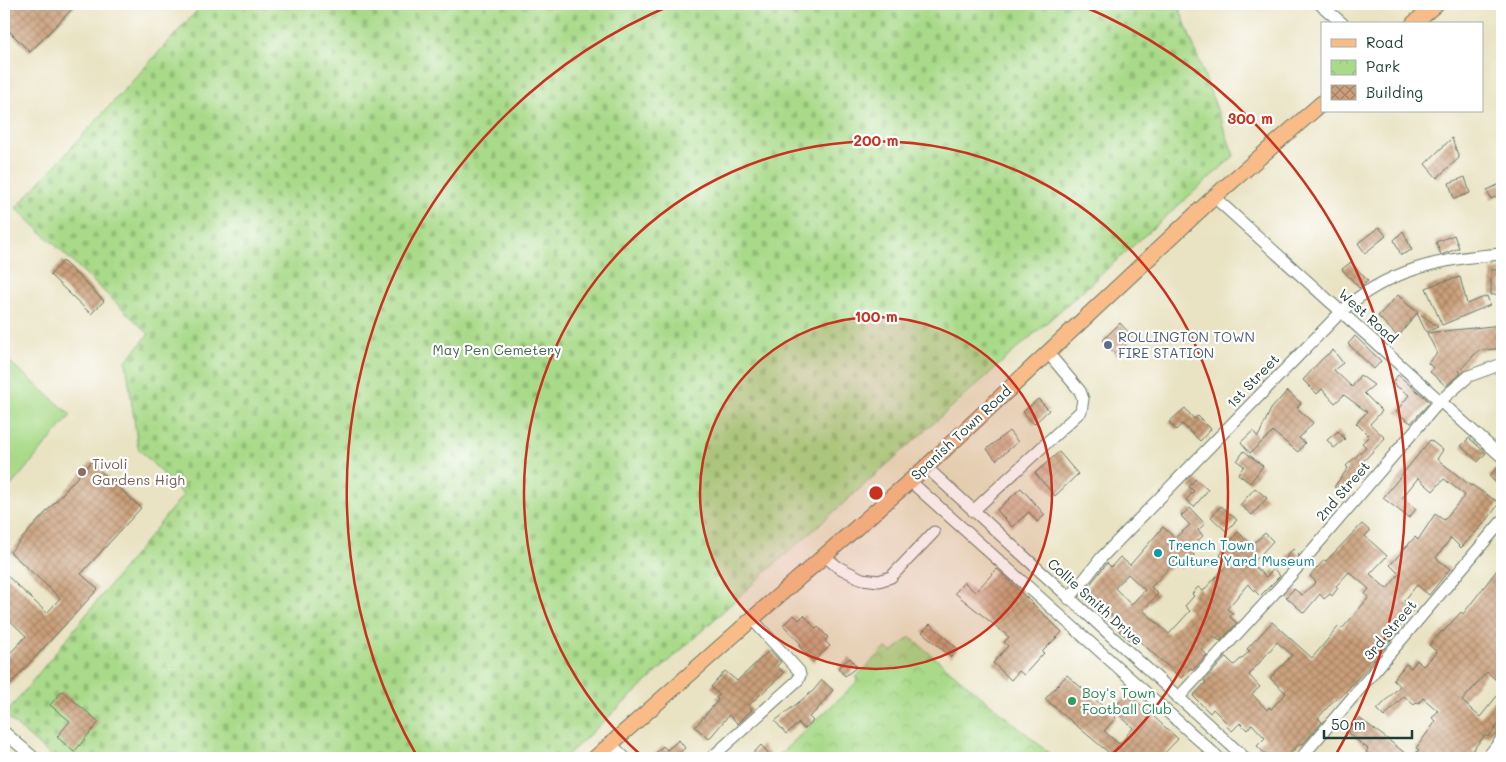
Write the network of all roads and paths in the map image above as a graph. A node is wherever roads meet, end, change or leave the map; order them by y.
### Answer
1 (1320, 4) edge
2 (1436, 4) edge
3 (1341, 22) edge
4 (1415, 22) edge
5 (1321, 104) edge
6 (1214, 197) junction
7 (1502, 254) edge
8 (1341, 312) junction
9 (1048, 353) junction
10 (1502, 364) edge
11 (1440, 401) junction
12 (1502, 457) edge
13 (926, 467) junction
14 (910, 481) junction
15 (973, 511) junction
16 (1502, 521) edge
17 (934, 532) dead end
18 (824, 556) junction
19 (1069, 599) junction
20 (752, 618) junction
21 (1178, 698) junction
22 (4, 732) edge
23 (1502, 739) edge
24 (611, 744) junction
25 (34, 758) edge
26 (595, 758) edge
27 (625, 758) edge
28 (711, 758) edge
29 (1219, 758) edge
30 (1245, 758) edge
31 (1301, 758) edge
32 (1487, 758) edge

1 - 3 street
2 - 4 main road
5 - 6 main road, Spanish Town Road
6 - 8 street, West Road
6 - 9 main road, Spanish Town Road
7 - 8 street, 1st Street
8 - 11 street, West Road
8 - 19 street, 1st Street
9 - 13 main road, Spanish Town Road
9 - 15 street
10 - 11 street, 2nd Street
11 - 12 street, West Road
11 - 21 street, 2nd Street
13 - 14 main road, Spanish Town Road
13 - 15 street, Collie Smith Drive
14 - 18 main road, Spanish Town Road
14 - 29 street
15 - 19 street, Collie Smith Drive
16 - 31 street, 3rd Street
17 - 18 street
18 - 20 main road, Spanish Town Road
19 - 21 street, Collie Smith Drive
20 - 24 main road, Spanish Town Road
20 - 28 street
21 - 30 street, Collie Smith Drive
22 - 25 street
23 - 32 street
24 - 26 main road, Spanish Town Road
24 - 27 street

